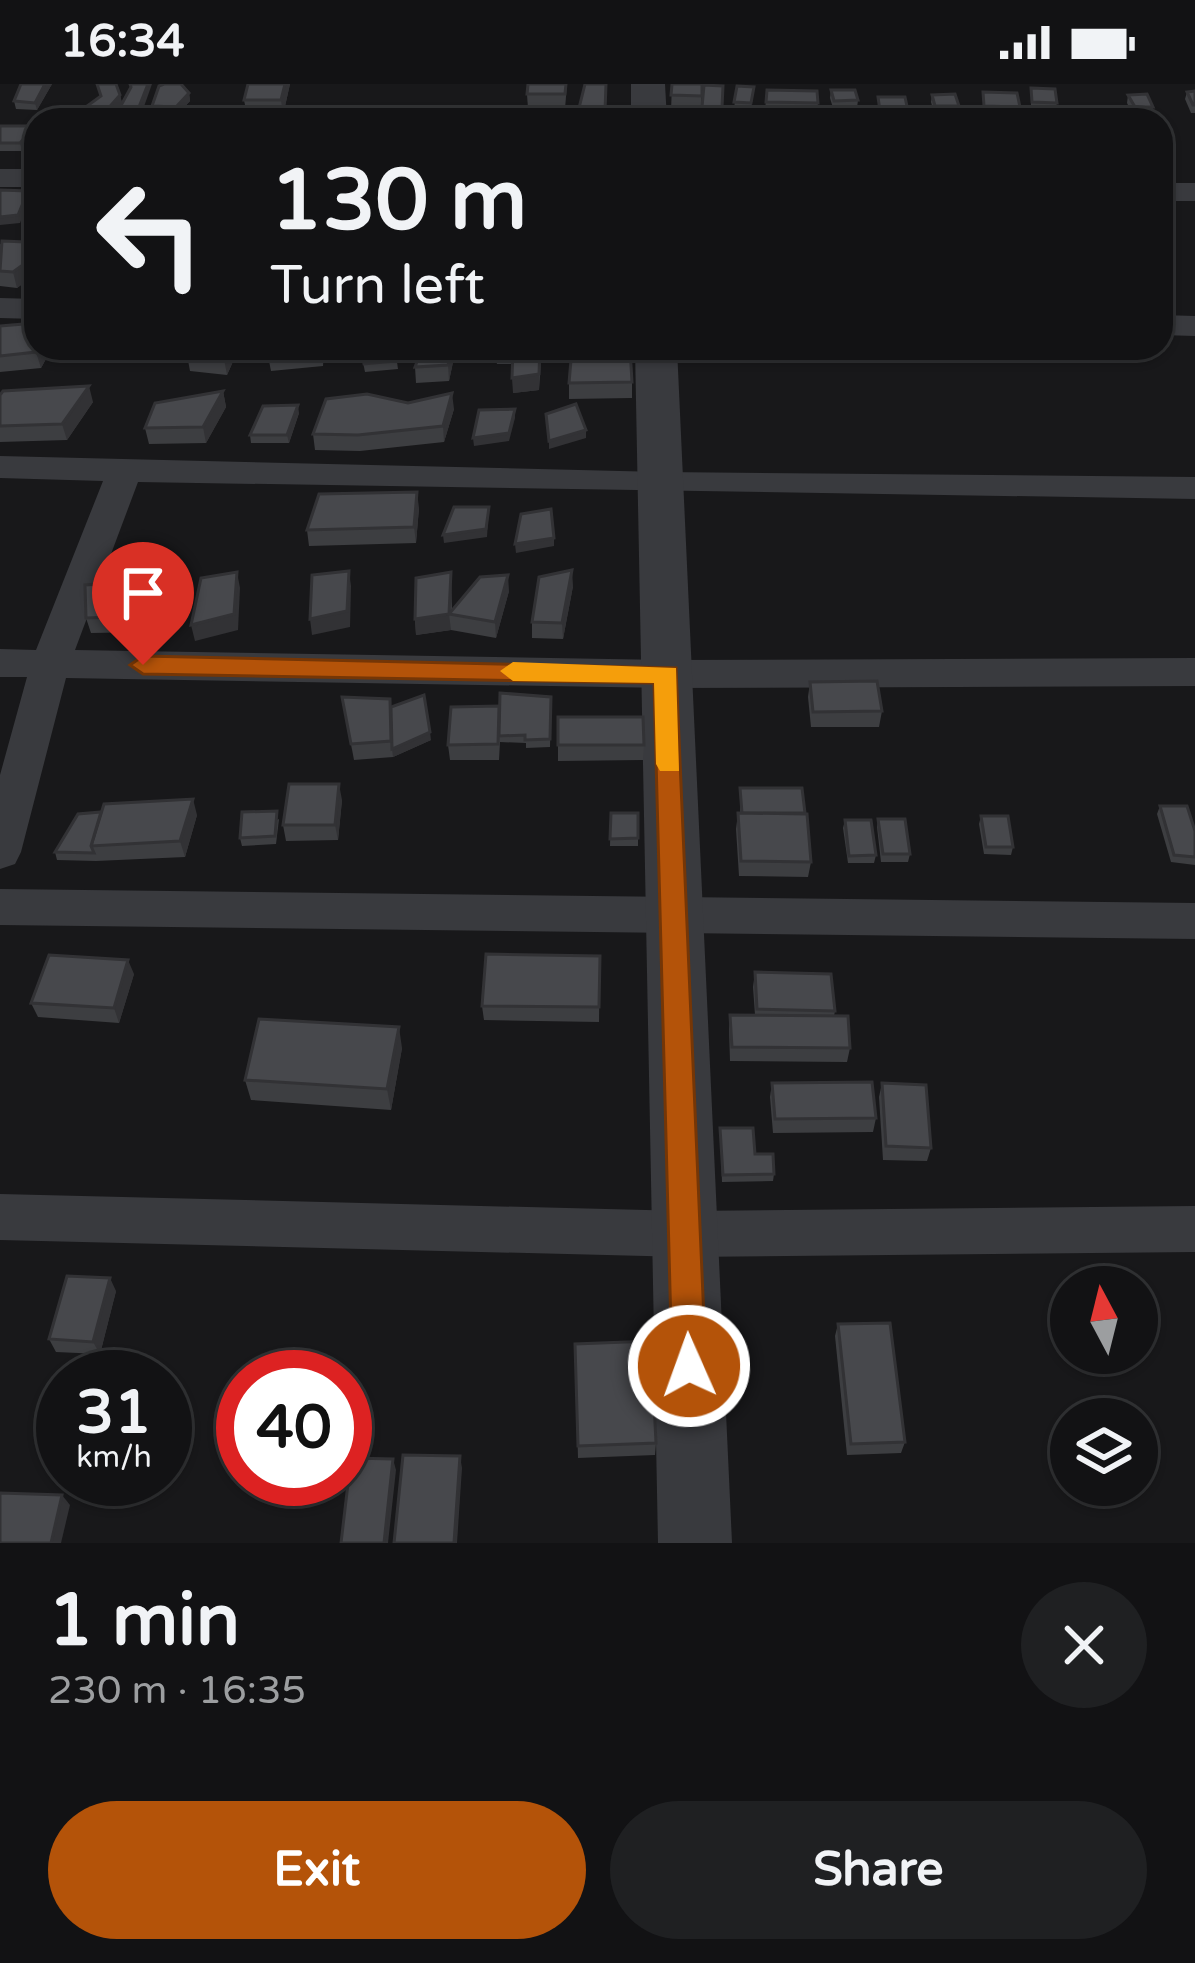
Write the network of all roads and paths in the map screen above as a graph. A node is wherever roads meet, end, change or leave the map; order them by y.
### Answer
1 (656, 360) edge
2 (0, 467) edge
3 (125, 470) junction
4 (661, 483) junction
5 (1195, 488) edge
6 (0, 663) edge
7 (50, 664) junction
8 (1195, 672) edge
9 (667, 674) junction
10 (0, 852) edge
11 (0, 907) edge
12 (675, 919) junction
13 (1195, 921) edge
14 (0, 1217) edge
15 (1195, 1229) edge
16 (685, 1234) junction
17 (695, 1543) edge

1 - 4 street
2 - 3 street
3 - 4 street
3 - 7 street
4 - 5 street
4 - 9 street
6 - 7 street
7 - 9 street
7 - 10 street
8 - 9 street
9 - 12 street
11 - 12 street
12 - 13 street
12 - 16 street
14 - 16 street
15 - 16 street
16 - 17 street

